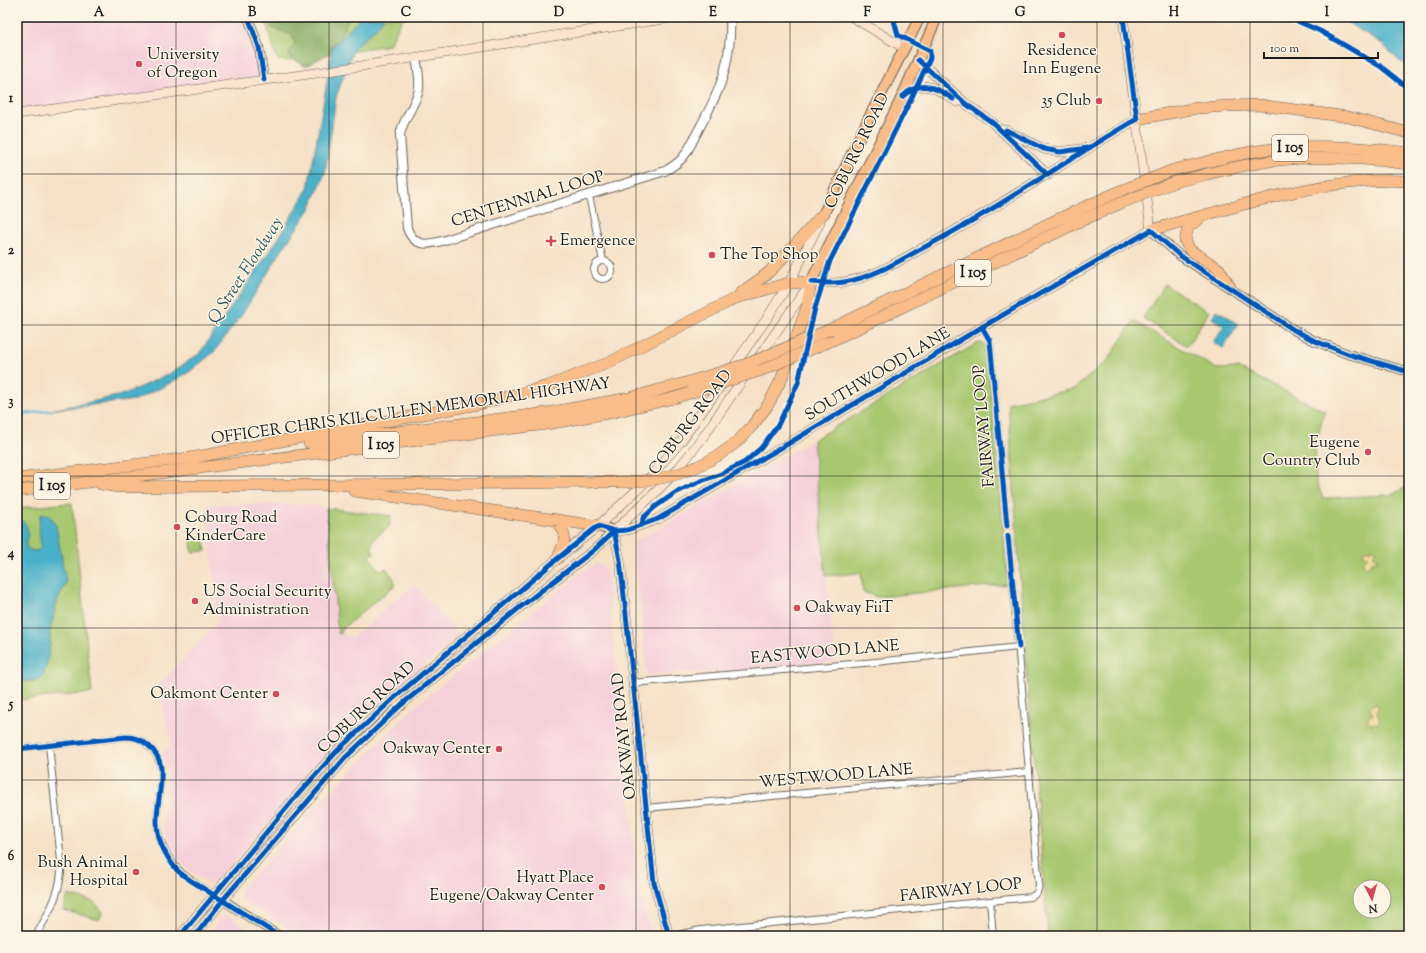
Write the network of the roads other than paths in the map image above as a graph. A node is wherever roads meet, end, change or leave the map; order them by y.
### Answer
1 (248, 17) edge
2 (676, 17) edge
3 (730, 17) edge
4 (852, 17) edge
5 (920, 17) edge
6 (937, 17) edge
7 (1122, 17) edge
8 (929, 35) junction
9 (904, 48) junction
10 (416, 58) junction
11 (918, 60) junction
12 (264, 80) junction
13 (902, 97) junction
14 (966, 104) junction
15 (17, 114) edge
16 (1137, 119) junction
17 (993, 123) junction
18 (1409, 133) edge
19 (1091, 147) junction
20 (1409, 153) edge
21 (1409, 164) edge
22 (1048, 175) junction
23 (1409, 181) edge
24 (589, 196) junction
25 (824, 213) junction
26 (1202, 216) junction
27 (1151, 230) junction
28 (603, 261) dead end
29 (811, 282) junction
30 (789, 283) junction
31 (1230, 287) junction
32 (753, 288) junction
33 (982, 327) junction
34 (1409, 372) edge
35 (191, 458) junction
36 (17, 480) edge
37 (87, 482) junction
38 (318, 485) junction
39 (17, 491) edge
40 (554, 519) junction
41 (598, 526) junction
42 (1007, 526) dead end
43 (614, 531) junction
44 (1008, 536) dead end
45 (557, 559) junction
46 (1020, 647) junction
47 (632, 683) junction
48 (397, 701) junction
49 (49, 745) junction
50 (17, 749) edge
51 (1028, 772) junction
52 (646, 808) junction
53 (214, 895) junction
54 (222, 901) junction
55 (990, 901) junction
56 (738, 927) junction
57 (36, 936) edge
58 (180, 936) edge
59 (195, 936) edge
60 (279, 936) edge
61 (669, 936) edge
62 (672, 936) edge
63 (739, 936) edge
64 (993, 936) edge

1 - 12 street
2 - 10 main road
3 - 24 street, CENTENNIAL LOOP
4 - 9 main road
5 - 9 main road, COBURG ROAD
6 - 8 main road, COBURG ROAD
7 - 16 main road
8 - 9 main road
8 - 11 main road, COBURG ROAD
9 - 25 main road, COBURG ROAD
10 - 12 main road
10 - 24 street, CENTENNIAL LOOP
11 - 13 main road, COBURG ROAD
11 - 14 main road
12 - 15 main road
13 - 14 main road
13 - 29 main road, COBURG ROAD
14 - 17 main road
16 - 18 highway
16 - 19 main road
16 - 27 main road
17 - 19 main road
17 - 22 main road
19 - 22 main road
20 - 35 highway, OFFICER CHRIS KILCULLEN MEMORIAL HIGHWAY / I 105, bridge
21 - 37 highway, OFFICER CHRIS KILCULLEN MEMORIAL HIGHWAY / I 105, bridge
22 - 29 main road
23 - 26 highway
24 - 28 street
25 - 30 main road, COBURG ROAD
25 - 32 highway
26 - 27 highway
26 - 31 highway
27 - 31 street
27 - 33 main road, SOUTHWOOD LANE
29 - 30 highway
29 - 38 highway, bridge
29 - 43 main road, COBURG ROAD
30 - 32 highway
30 - 41 main road, COBURG ROAD
31 - 34 street
32 - 35 highway
33 - 42 street, FAIRWAY LOOP
33 - 43 main road, SOUTHWOOD LANE
35 - 36 highway, OFFICER CHRIS KILCULLEN MEMORIAL HIGHWAY / I 105
37 - 38 highway
37 - 39 highway, OFFICER CHRIS KILCULLEN MEMORIAL HIGHWAY / I 105
38 - 40 highway
40 - 41 highway
40 - 45 highway
41 - 43 main road
41 - 45 main road, COBURG ROAD
43 - 47 main road, OAKWAY ROAD
43 - 48 main road, COBURG ROAD
44 - 46 street, FAIRWAY LOOP
45 - 48 main road, COBURG ROAD
46 - 47 street, EASTWOOD LANE
46 - 51 street, FAIRWAY LOOP
47 - 52 main road, OAKWAY ROAD
48 - 53 main road, COBURG ROAD
48 - 54 main road, COBURG ROAD
49 - 50 street
49 - 53 street
49 - 57 street
51 - 52 street, WESTWOOD LANE
51 - 55 street, FAIRWAY LOOP
52 - 61 main road, OAKWAY ROAD
53 - 54 street
53 - 58 main road, COBURG ROAD
54 - 59 main road, COBURG ROAD
54 - 60 street
55 - 56 street, FAIRWAY LOOP
55 - 64 street
56 - 62 street, FAIRWAY LOOP
56 - 63 street

